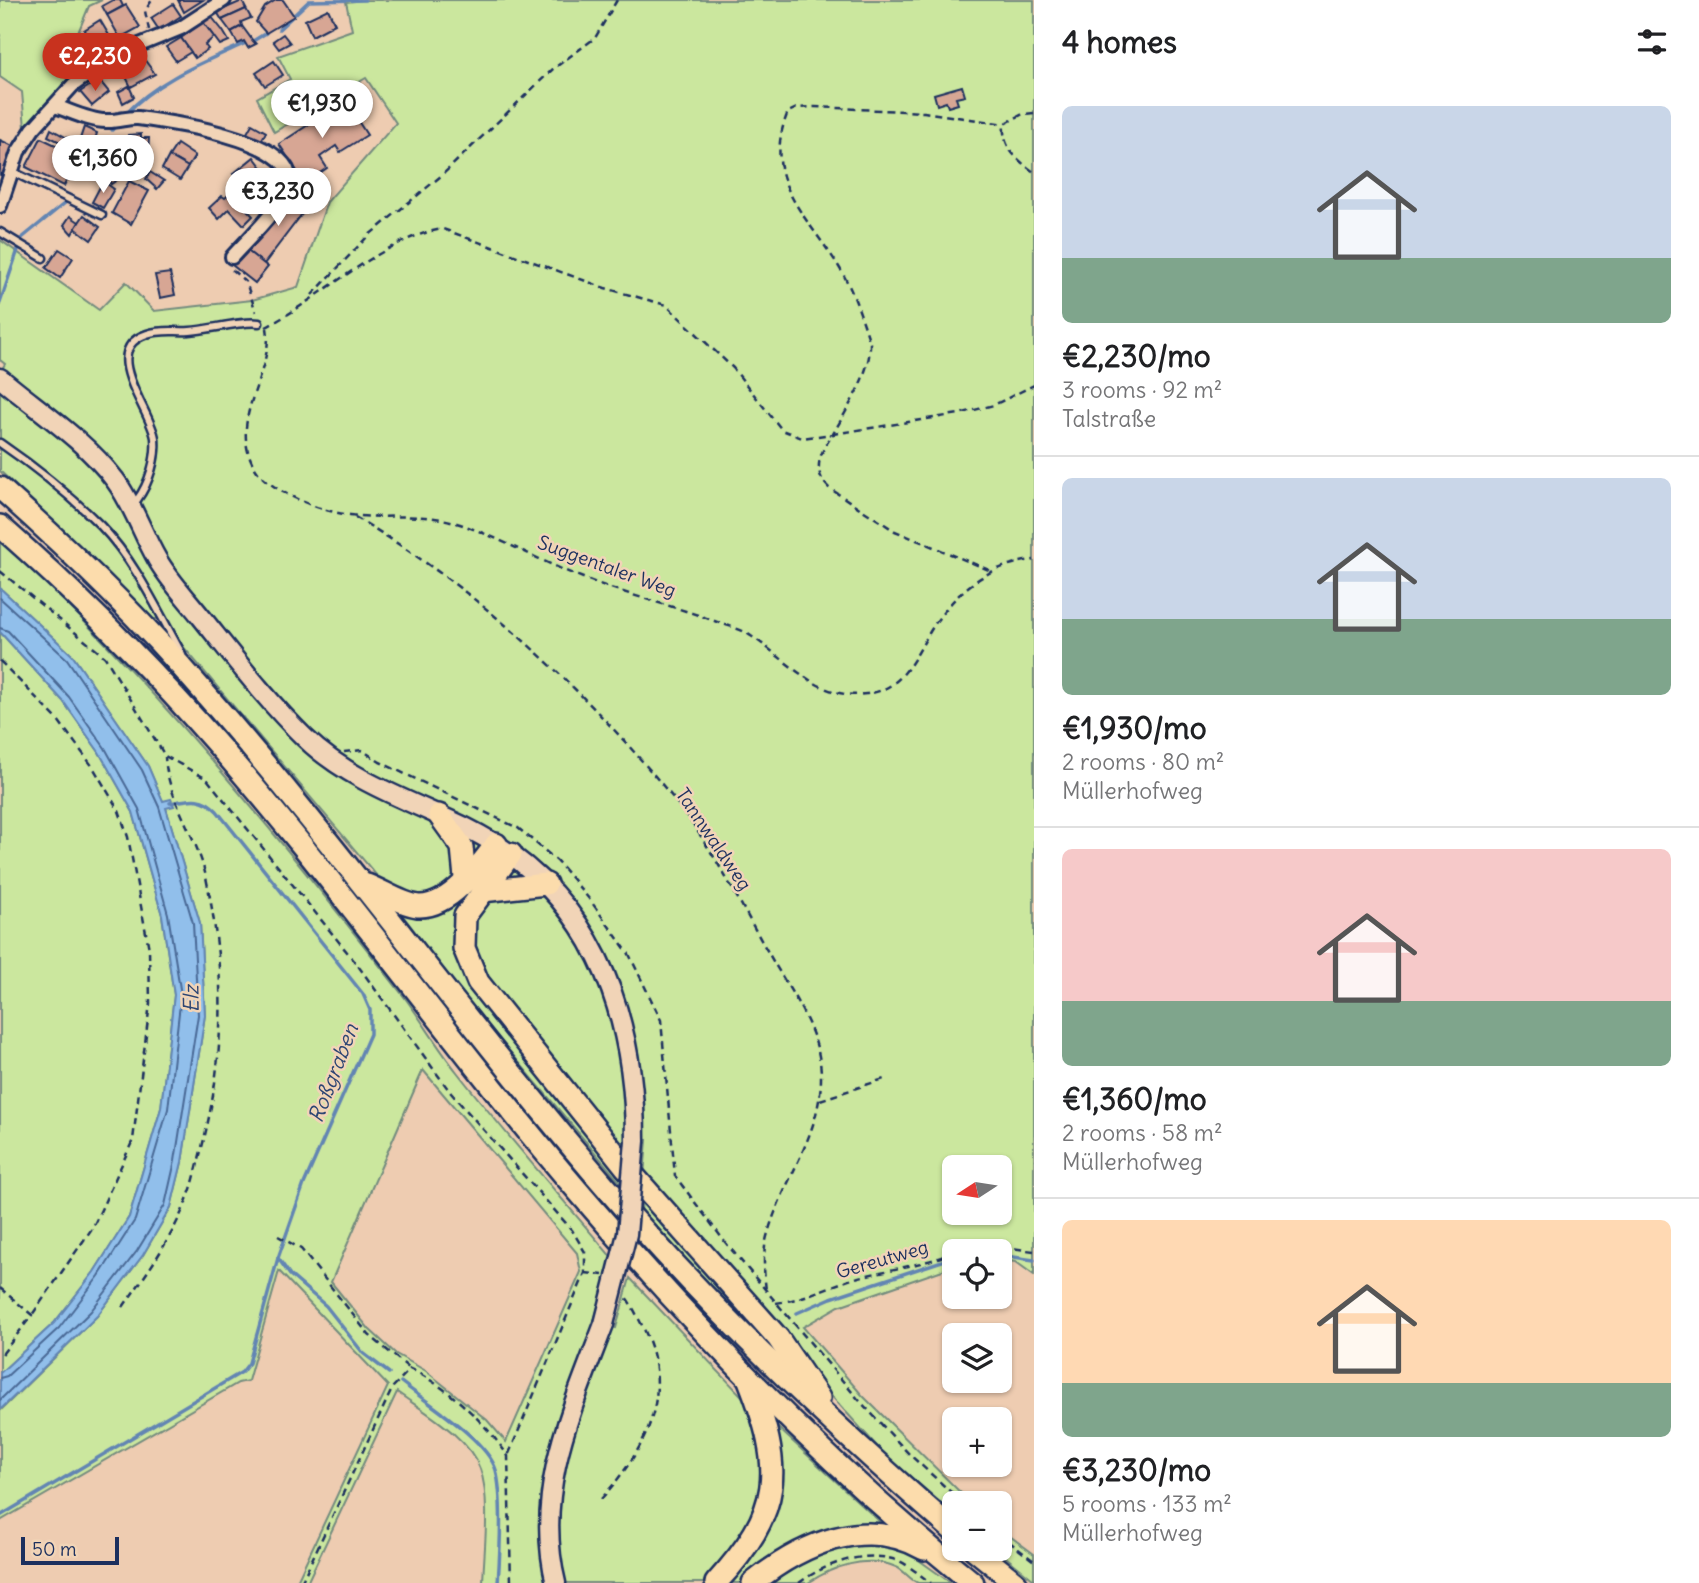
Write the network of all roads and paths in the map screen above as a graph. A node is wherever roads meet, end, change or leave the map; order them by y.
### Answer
1 (152, 0) edge
2 (224, 0) edge
3 (617, 0) edge
4 (151, 42) junction
5 (55, 106) junction
6 (1034, 113) edge
7 (1003, 124) junction
8 (10, 171) junction
9 (1034, 172) edge
10 (0, 206) edge
11 (102, 215) dead end
12 (0, 232) edge
13 (232, 257) joint
14 (43, 258) dead end
15 (306, 303) junction
16 (263, 325) junction
17 (0, 378) edge
18 (1034, 385) edge
19 (833, 434) junction
20 (0, 443) edge
21 (0, 488) edge
22 (137, 500) dead end
23 (352, 516) junction
24 (0, 526) edge
25 (1034, 560) edge
26 (0, 570) edge
27 (989, 570) junction
28 (0, 661) edge
29 (202, 689) junction
30 (165, 756) junction
31 (439, 815) junction
32 (504, 849) junction
33 (362, 882) junction
34 (546, 884) junction
35 (473, 885) junction
36 (887, 1078) dead end
37 (820, 1100) junction
38 (280, 1237) dead end
39 (1012, 1248) edge
40 (1034, 1251) edge
41 (942, 1257) edge
42 (586, 1273) junction
43 (611, 1283) dead end
44 (0, 1287) edge
45 (620, 1291) dead end
46 (776, 1303) junction
47 (123, 1307) dead end
48 (32, 1315) junction
49 (0, 1357) edge
50 (410, 1369) junction
51 (747, 1375) junction
52 (843, 1435) junction
53 (508, 1456) junction
54 (950, 1491) edge
55 (601, 1499) dead end
56 (942, 1521) edge
57 (1012, 1544) edge
58 (989, 1561) edge
59 (1034, 1561) edge
60 (953, 1567) junction
61 (301, 1583) edge
62 (511, 1583) edge
63 (556, 1583) edge
64 (716, 1583) edge
65 (753, 1583) edge
66 (799, 1583) edge
67 (931, 1583) edge
68 (974, 1583) edge
69 (1016, 1583) edge

1 - 4 path
2 - 4 street
3 - 15 path
4 - 5 street
5 - 8 street
5 - 13 street
6 - 7 path
7 - 9 path
7 - 19 path
8 - 10 street
8 - 11 lane
12 - 14 lane
13 - 16 path
15 - 16 path
15 - 19 path
16 - 22 lane
16 - 23 path, Suggentaler Weg
17 - 31 street
18 - 19 path
19 - 27 path
20 - 29 lane
21 - 29 highway
23 - 27 path, Suggentaler Weg
23 - 37 path, Tannwaldweg
24 - 51 highway
25 - 27 path, Suggentaler Weg
26 - 30 path
28 - 48 path
29 - 33 highway
30 - 42 path
30 - 47 path
31 - 32 street
31 - 35 highway
32 - 34 street
32 - 35 highway
33 - 35 highway
33 - 52 highway
34 - 35 highway
34 - 63 street, bridge
35 - 52 highway
36 - 37 path
37 - 46 path, Tannwaldweg
38 - 50 path
39 - 40 path, Gereutweg
41 - 46 path, Gereutweg
42 - 43 path
42 - 53 path
44 - 48 path
45 - 55 path
46 - 54 path
48 - 49 path
50 - 53 path
50 - 61 path
51 - 60 highway
51 - 64 highway
52 - 56 highway
53 - 62 path
57 - 59 path
58 - 69 highway
60 - 65 highway
60 - 68 highway
66 - 67 path

